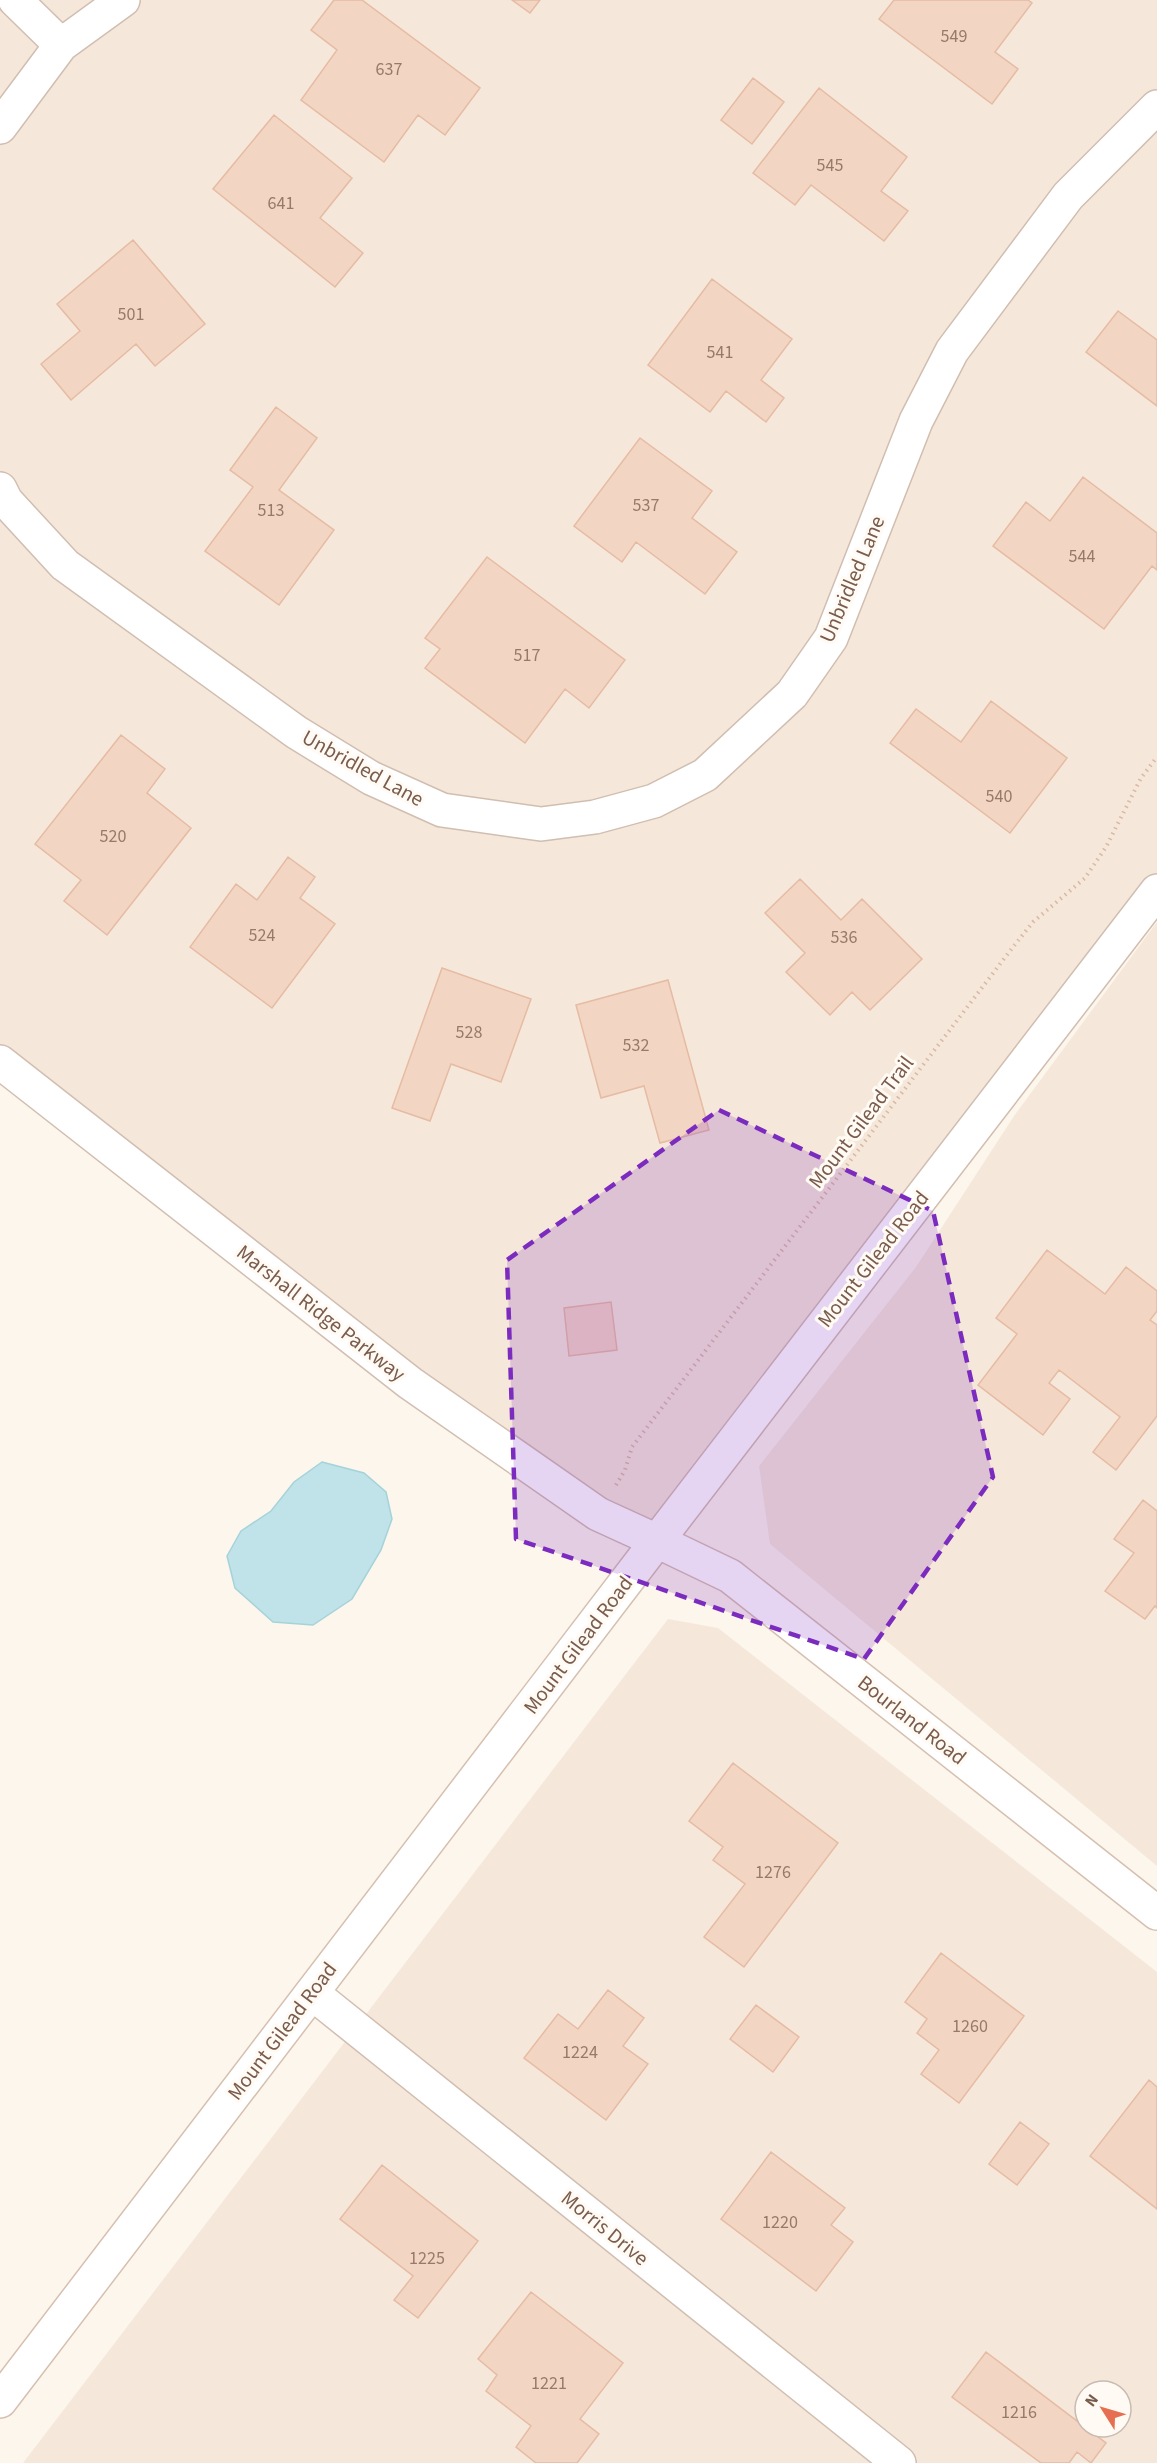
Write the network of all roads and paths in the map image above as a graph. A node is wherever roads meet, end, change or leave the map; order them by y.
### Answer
1 (15, 0) edge
2 (123, 0) edge
3 (61, 45) junction
4 (1157, 107) edge
5 (0, 127) edge
6 (0, 489) edge
7 (1157, 757) edge
8 (1157, 891) edge
9 (0, 1062) edge
10 (598, 1514) junction
11 (657, 1541) junction
12 (1157, 1913) edge
13 (312, 1993) junction
14 (0, 2401) edge
15 (899, 2463) edge

1 - 3 street
2 - 3 street
3 - 5 street
4 - 6 street, Unbridled Lane
7 - 10 path, Mount Gilead Trail
8 - 11 street, Mount Gilead Road
9 - 10 street, Marshall Ridge Parkway
10 - 11 street, Marshall Ridge Parkway
11 - 12 street, Bourland Road
11 - 13 street, Mount Gilead Road
13 - 14 street, Mount Gilead Road
13 - 15 street, Morris Drive

